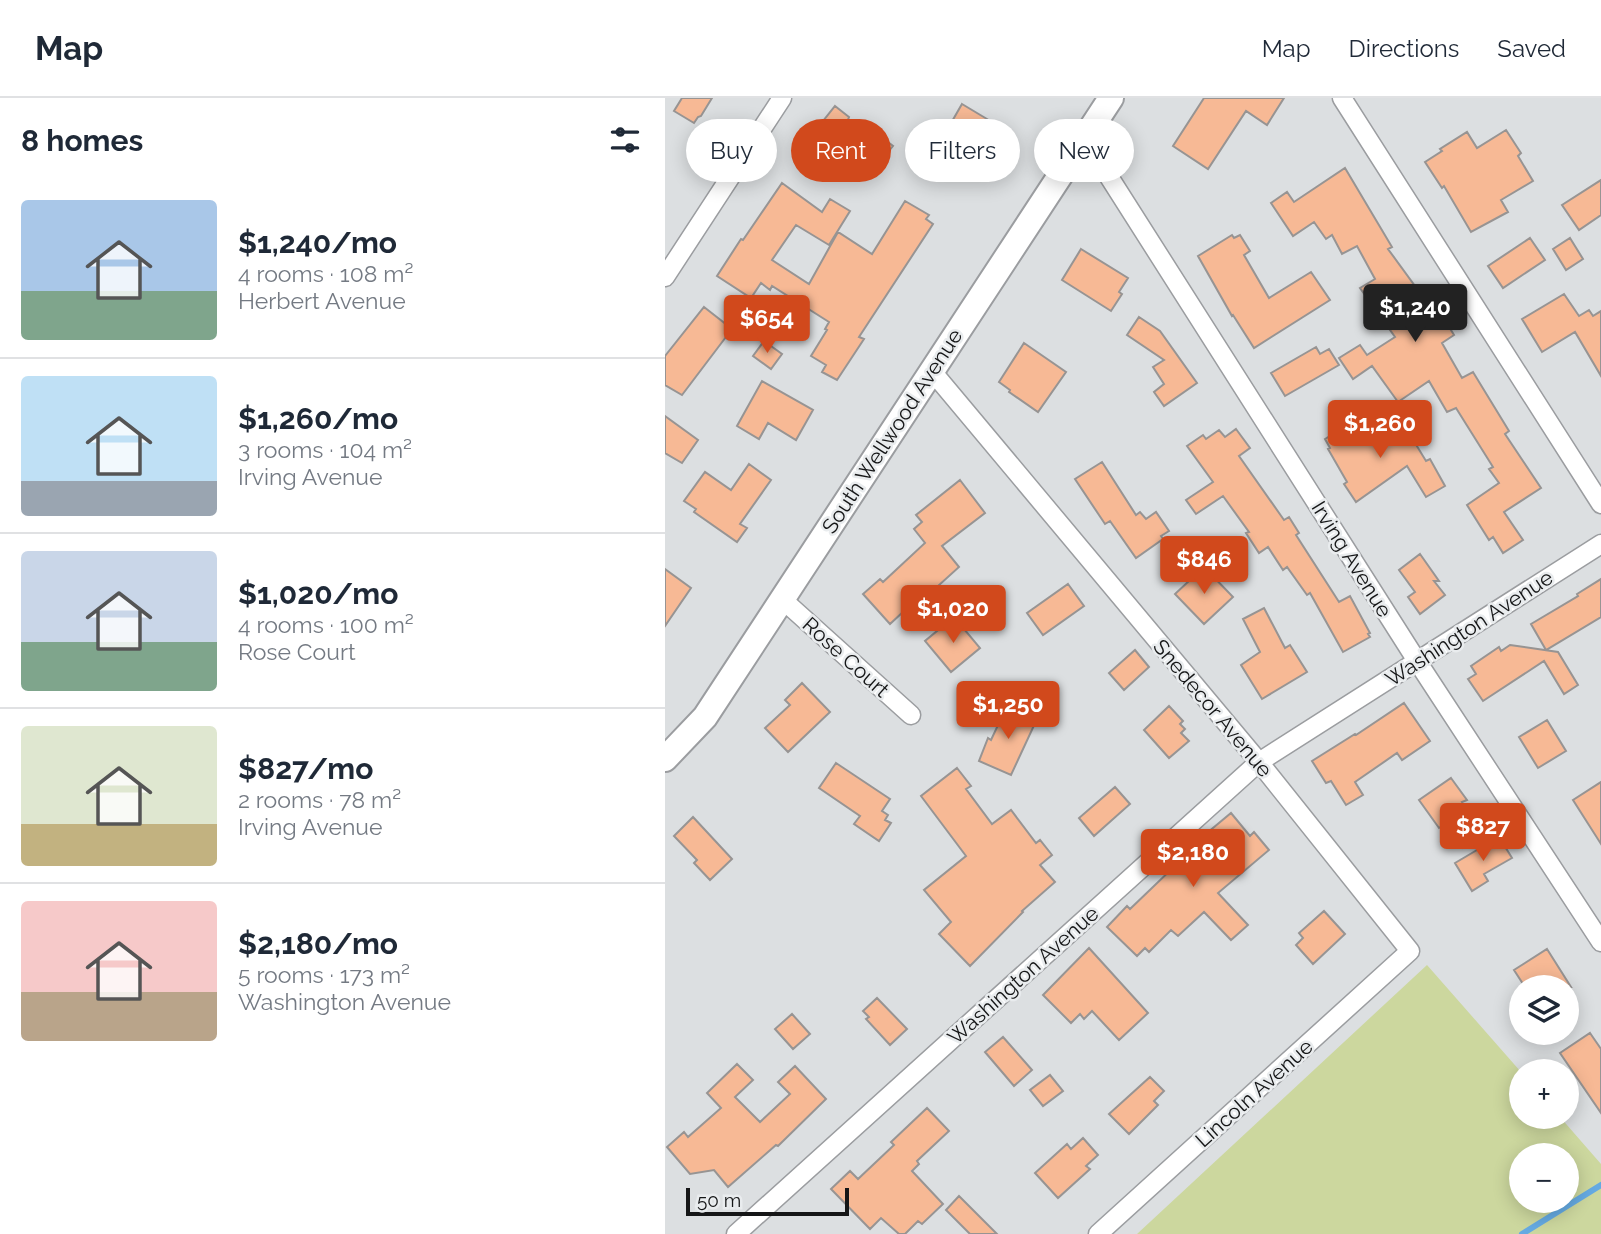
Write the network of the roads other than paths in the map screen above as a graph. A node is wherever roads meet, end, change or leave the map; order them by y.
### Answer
1 (782, 98) edge
2 (1111, 98) edge
3 (1342, 98) edge
4 (1097, 119) edge
5 (1056, 182) edge
6 (1111, 182) edge
7 (665, 277) edge
8 (931, 370) junction
9 (1601, 504) edge
10 (1601, 544) edge
11 (782, 599) junction
12 (1417, 661) junction
13 (911, 715) dead end
14 (665, 759) edge
15 (1259, 762) junction
16 (1601, 942) edge
17 (1410, 951) joint
18 (736, 1234) edge
19 (1098, 1234) edge

1 - 7 street
2 - 4 main road, South Wellwood Avenue
3 - 9 street
5 - 8 main road, South Wellwood Avenue
6 - 12 street, Irving Avenue
8 - 11 main road, South Wellwood Avenue
8 - 15 street, Snedecor Avenue
10 - 12 street, Washington Avenue
11 - 13 street, Rose Court
11 - 14 main road, South Wellwood Avenue
12 - 15 street, Washington Avenue
12 - 16 street, Irving Avenue
15 - 17 street, Snedecor Avenue
15 - 18 street, Washington Avenue
17 - 19 street, Lincoln Avenue

